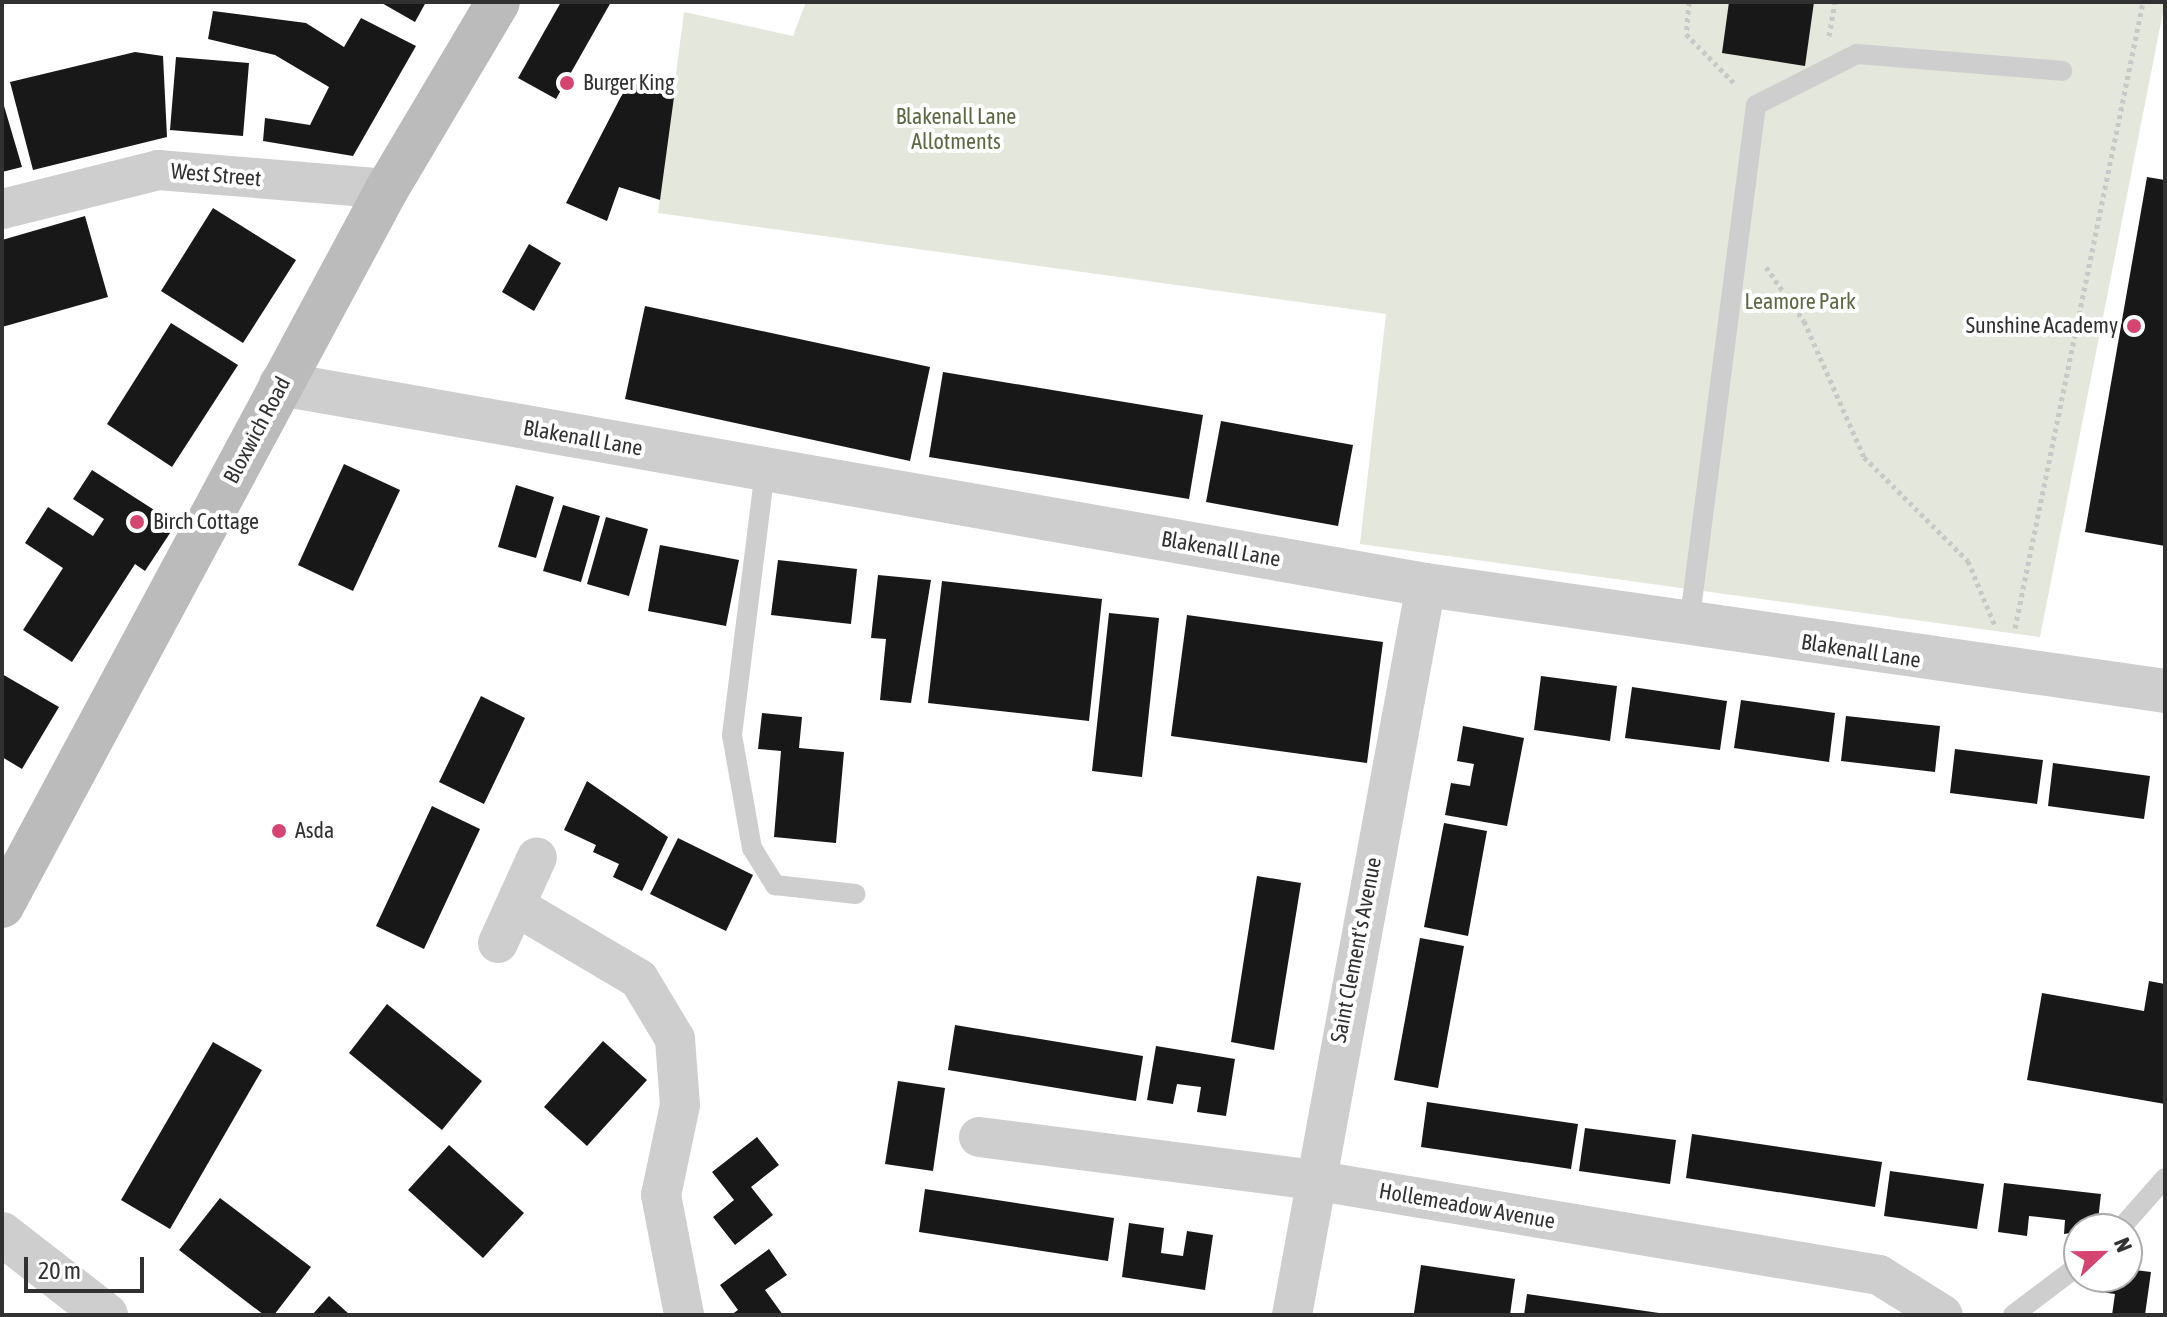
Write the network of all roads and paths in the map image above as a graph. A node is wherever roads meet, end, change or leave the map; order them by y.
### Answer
1 (498, 2) edge
2 (1689, 2) edge
3 (2143, 2) edge
4 (2062, 71) dead end
5 (1756, 105) junction
6 (387, 189) junction
7 (2, 209) edge
8 (1740, 232) junction
9 (281, 384) junction
10 (765, 470) junction
11 (1426, 585) junction
12 (1689, 625) junction
13 (1996, 672) junction
14 (2165, 691) edge
15 (537, 857) dead end
16 (855, 894) dead end
17 (2, 906) edge
18 (519, 908) junction
19 (498, 943) dead end
20 (979, 1137) dead end
21 (2165, 1178) edge
22 (1313, 1180) junction
23 (2134, 1213) edge
24 (2, 1234) edge
25 (2063, 1277) edge
26 (106, 1315) edge
27 (684, 1315) edge
28 (1292, 1315) edge
29 (1943, 1315) edge
30 (2013, 1315) edge

1 - 6 main road, Bloxwich Road
2 - 5 path
3 - 13 path
4 - 5 lane
5 - 8 lane
6 - 7 street, West Street
6 - 9 main road, Bloxwich Road
8 - 12 lane
8 - 13 path
9 - 10 street, Blakenall Lane
9 - 17 main road, Bloxwich Road
10 - 11 street, Blakenall Lane
10 - 16 lane
11 - 12 street, Blakenall Lane
11 - 22 street, Saint Clement's Avenue
12 - 13 street, Blakenall Lane
13 - 14 street, Blakenall Lane
15 - 18 street
18 - 19 street
18 - 27 street
20 - 22 street, Hollemeadow Avenue
21 - 23 lane
22 - 28 street, Saint Clement's Avenue
22 - 29 street, Hollemeadow Avenue
24 - 26 street
25 - 30 lane

